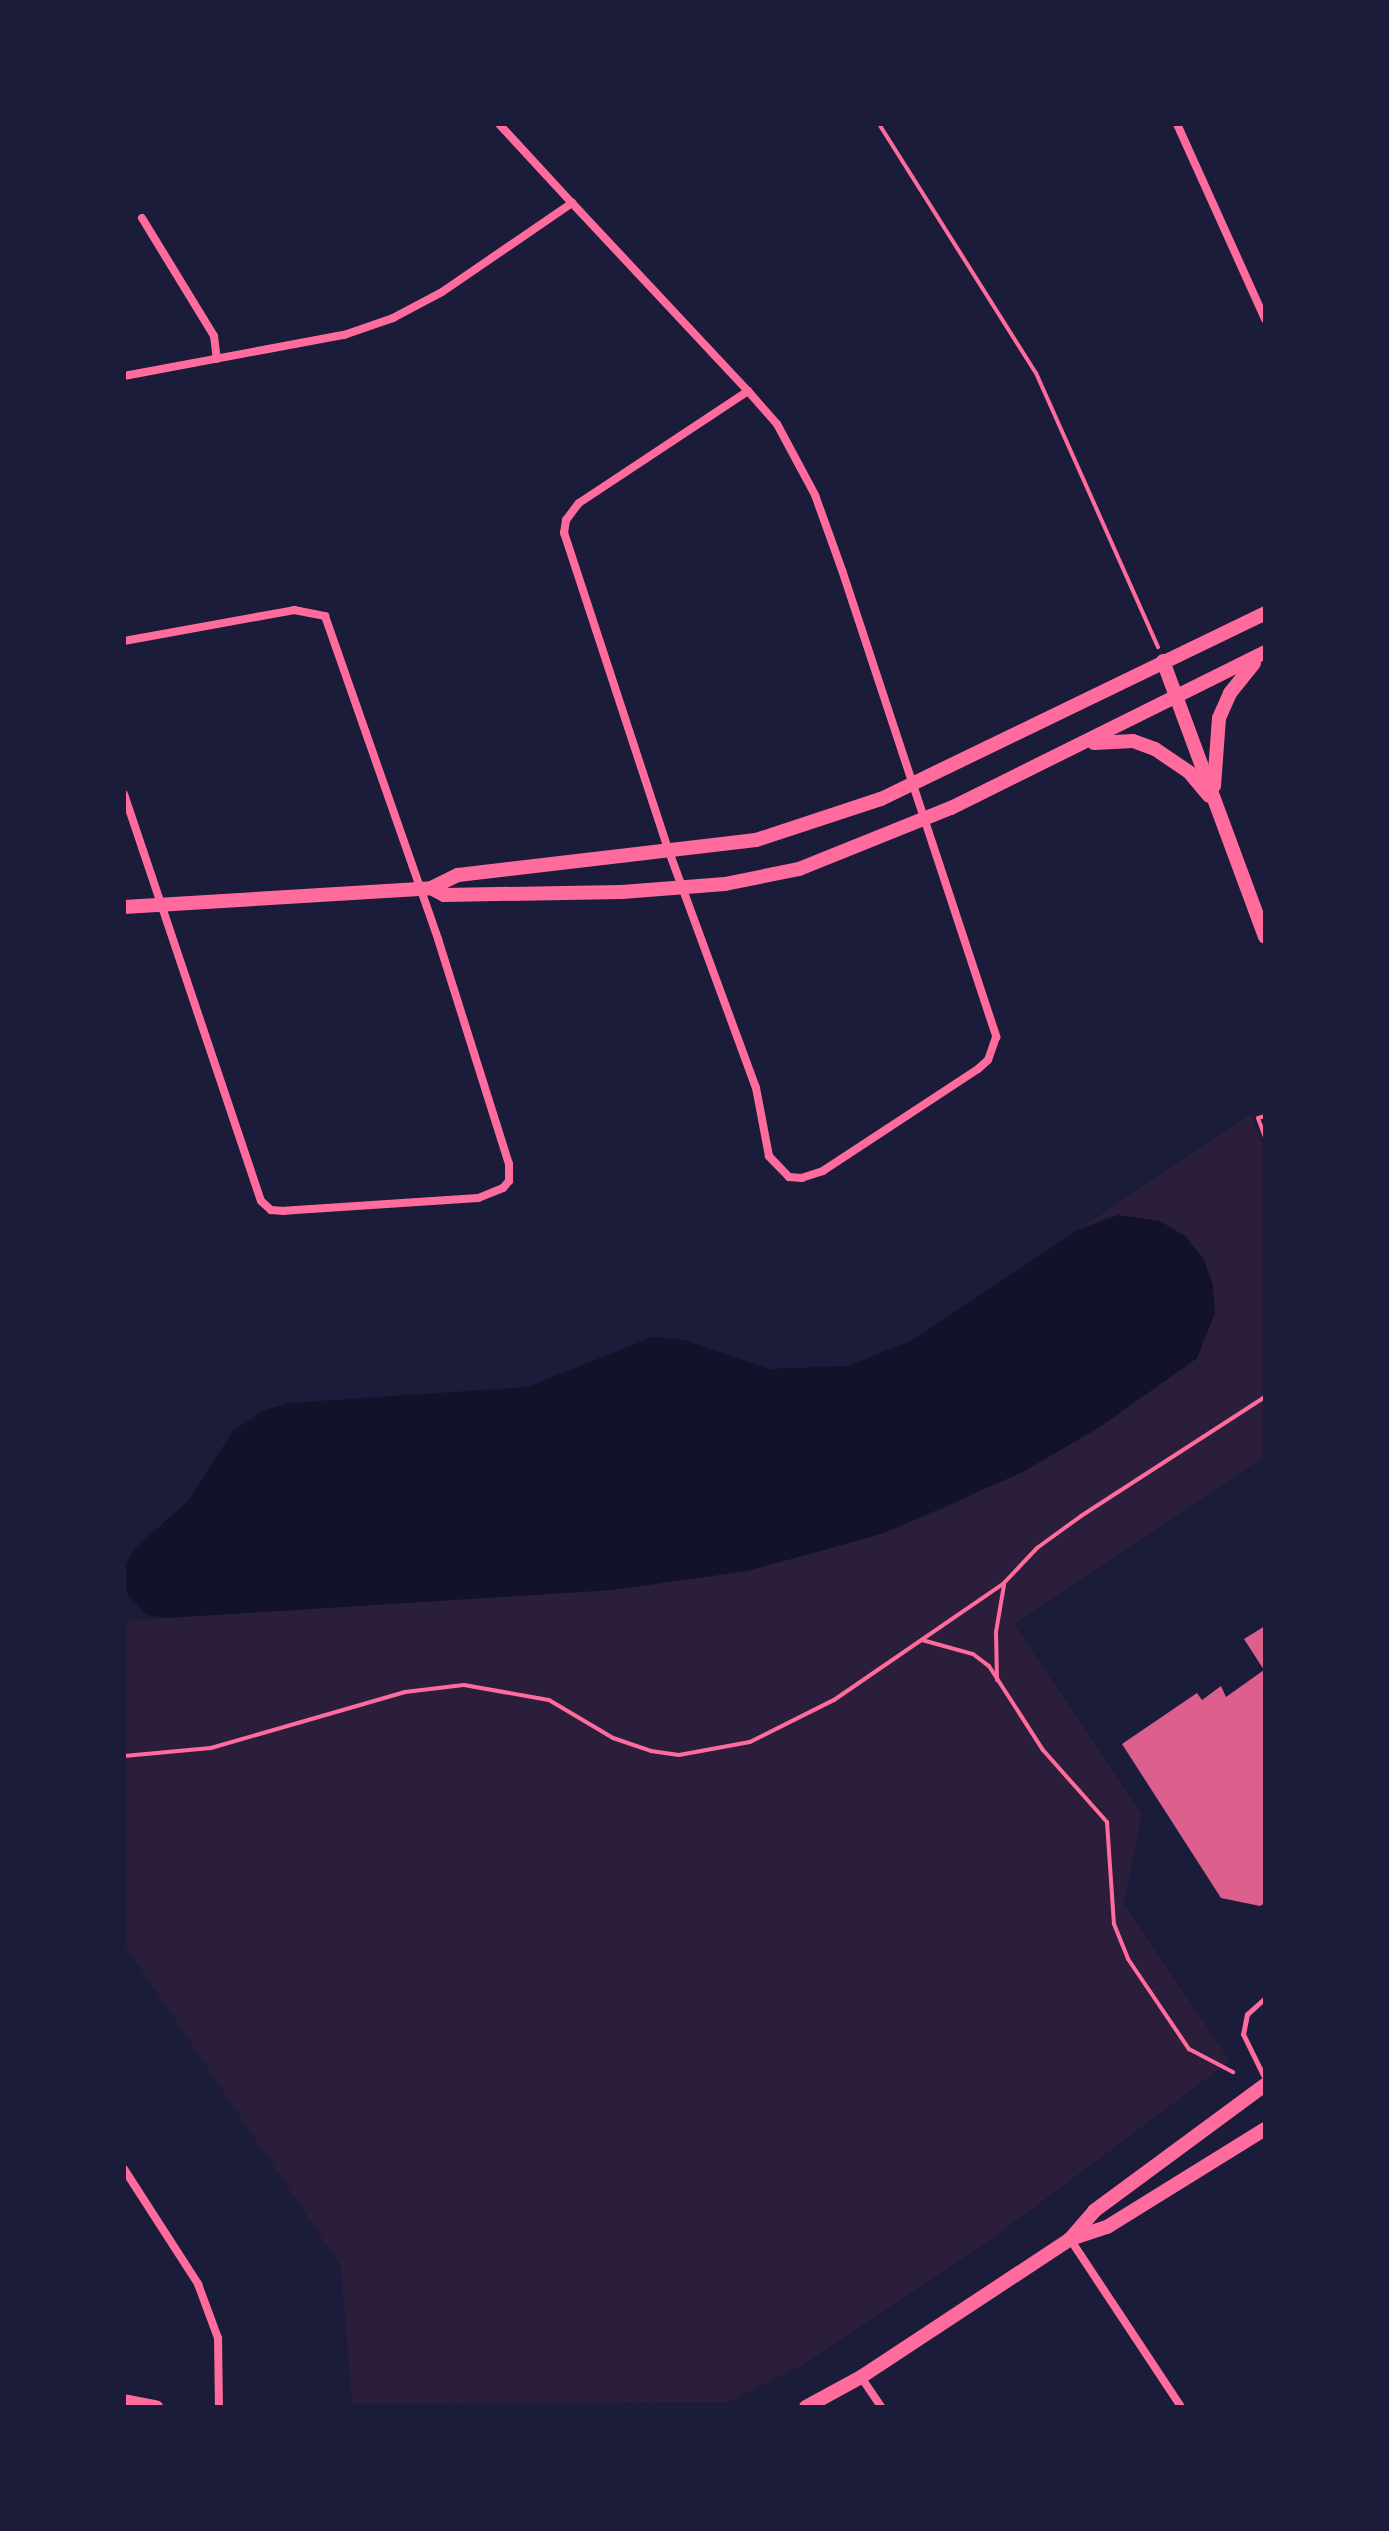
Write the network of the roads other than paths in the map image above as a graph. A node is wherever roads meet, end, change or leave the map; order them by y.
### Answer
1 (499, 124) edge
2 (1177, 124) edge
3 (572, 203) junction
4 (142, 218) dead end
5 (1265, 319) edge
6 (217, 359) junction
7 (124, 376) edge
8 (748, 391) junction
9 (1265, 613) edge
10 (124, 641) edge
11 (1264, 652) edge
12 (1163, 661) junction
13 (1176, 697) junction
14 (1081, 745) junction
15 (912, 783) junction
16 (124, 794) edge
17 (1215, 803) junction
18 (924, 820) junction
19 (669, 852) junction
20 (426, 888) junction
21 (682, 889) junction
22 (161, 905) junction
23 (124, 907) edge
24 (1265, 937) edge
25 (1265, 1998) edge
26 (1265, 2082) edge
27 (1265, 2129) edge
28 (124, 2169) edge
29 (1070, 2239) junction
30 (861, 2377) junction
31 (124, 2401) edge
32 (156, 2407) edge
33 (219, 2407) edge
34 (806, 2407) edge
35 (881, 2407) edge
36 (1181, 2407) edge

1 - 3 street
2 - 5 street
3 - 6 street
3 - 8 street
4 - 6 street
6 - 7 street
8 - 15 street
8 - 19 street
9 - 12 street
10 - 20 street
11 - 13 street
11 - 17 street
12 - 13 street
12 - 15 street
13 - 14 street
13 - 17 street
14 - 17 street
14 - 18 street
15 - 18 street
15 - 19 street
16 - 22 street
17 - 24 street
18 - 21 street
18 - 21 street
19 - 20 street
19 - 21 street
20 - 21 street
20 - 22 street
20 - 22 street
22 - 23 street
25 - 26 lane
26 - 29 street
27 - 29 street
28 - 33 street
29 - 30 street
29 - 36 street
30 - 34 street
30 - 35 street
31 - 32 street

